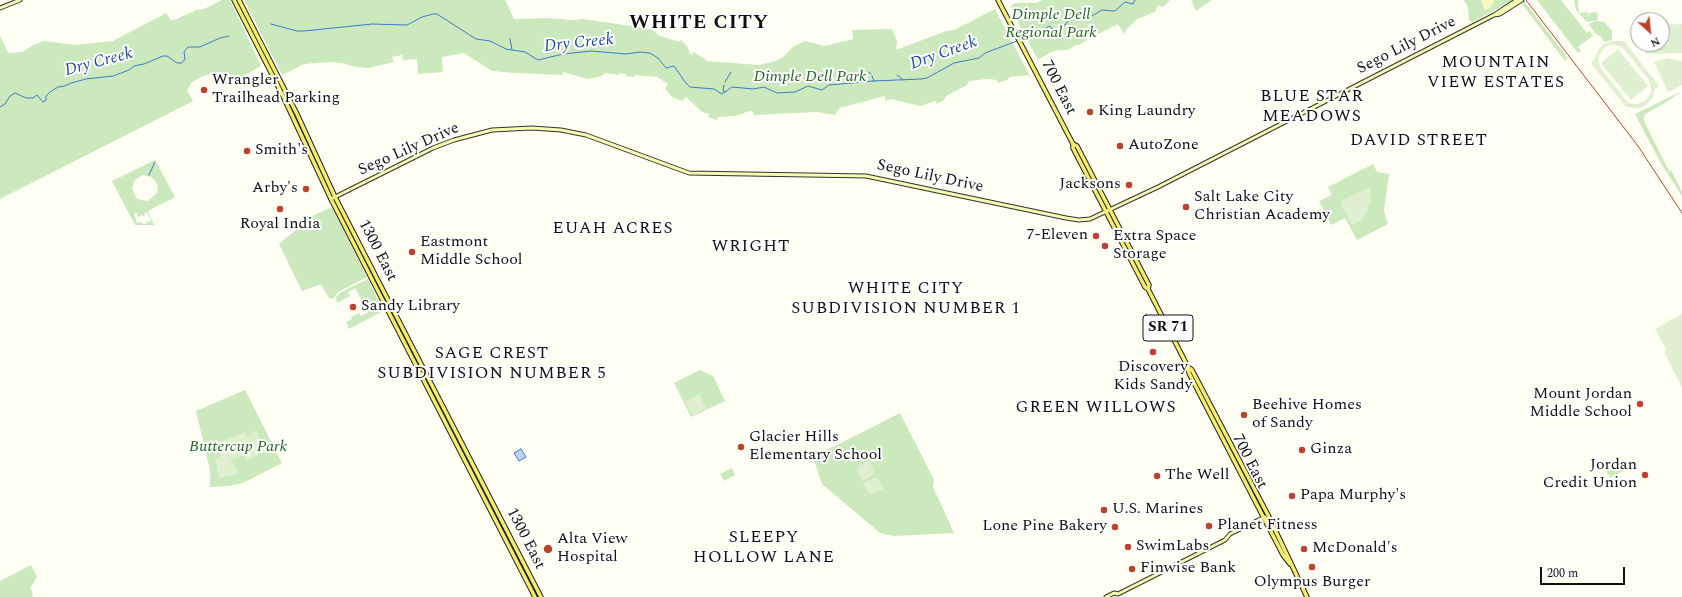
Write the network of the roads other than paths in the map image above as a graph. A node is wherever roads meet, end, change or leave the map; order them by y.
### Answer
1 (20, 0) edge
2 (234, 0) edge
3 (239, 0) edge
4 (998, 0) edge
5 (1517, 0) edge
6 (1522, 0) edge
7 (0, 8) edge
8 (1494, 15) junction
9 (1073, 144) junction
10 (310, 152) junction
11 (321, 166) junction
12 (333, 198) junction
13 (1110, 210) junction
14 (1106, 212) junction
15 (1148, 289) junction
16 (1188, 367) junction
17 (1268, 515) junction
18 (1263, 518) junction
19 (1292, 567) junction
20 (1117, 595) edge
21 (535, 597) edge
22 (541, 597) edge
23 (1106, 597) edge
24 (1307, 597) edge

1 - 7 main road
2 - 10 main road, 1300 East
3 - 11 main road, 1300 East
4 - 9 main road, 700 East / SR 71
5 - 8 main road, Sego Lily Drive
6 - 8 main road, Sego Lily Drive
8 - 13 main road, Sego Lily Drive
9 - 13 main road, 700 East / SR 71
9 - 14 main road, 700 East / SR 71
10 - 11 main road
10 - 12 main road, 1300 East
11 - 12 main road, 1300 East
12 - 14 main road, Sego Lily Drive
12 - 21 main road, 1300 East
12 - 22 main road, 1300 East
13 - 14 main road, Sego Lily Drive
13 - 15 main road, 700 East / SR 71
14 - 15 main road, 700 East / SR 71
15 - 16 main road, 700 East / SR 71
16 - 17 main road, 700 East / SR 71
16 - 18 main road, 700 East / SR 71
17 - 18 main road
17 - 19 main road, 700 East / SR 71
18 - 19 main road, 700 East / SR 71
18 - 20 main road
19 - 24 main road, 700 East / SR 71
20 - 23 main road

